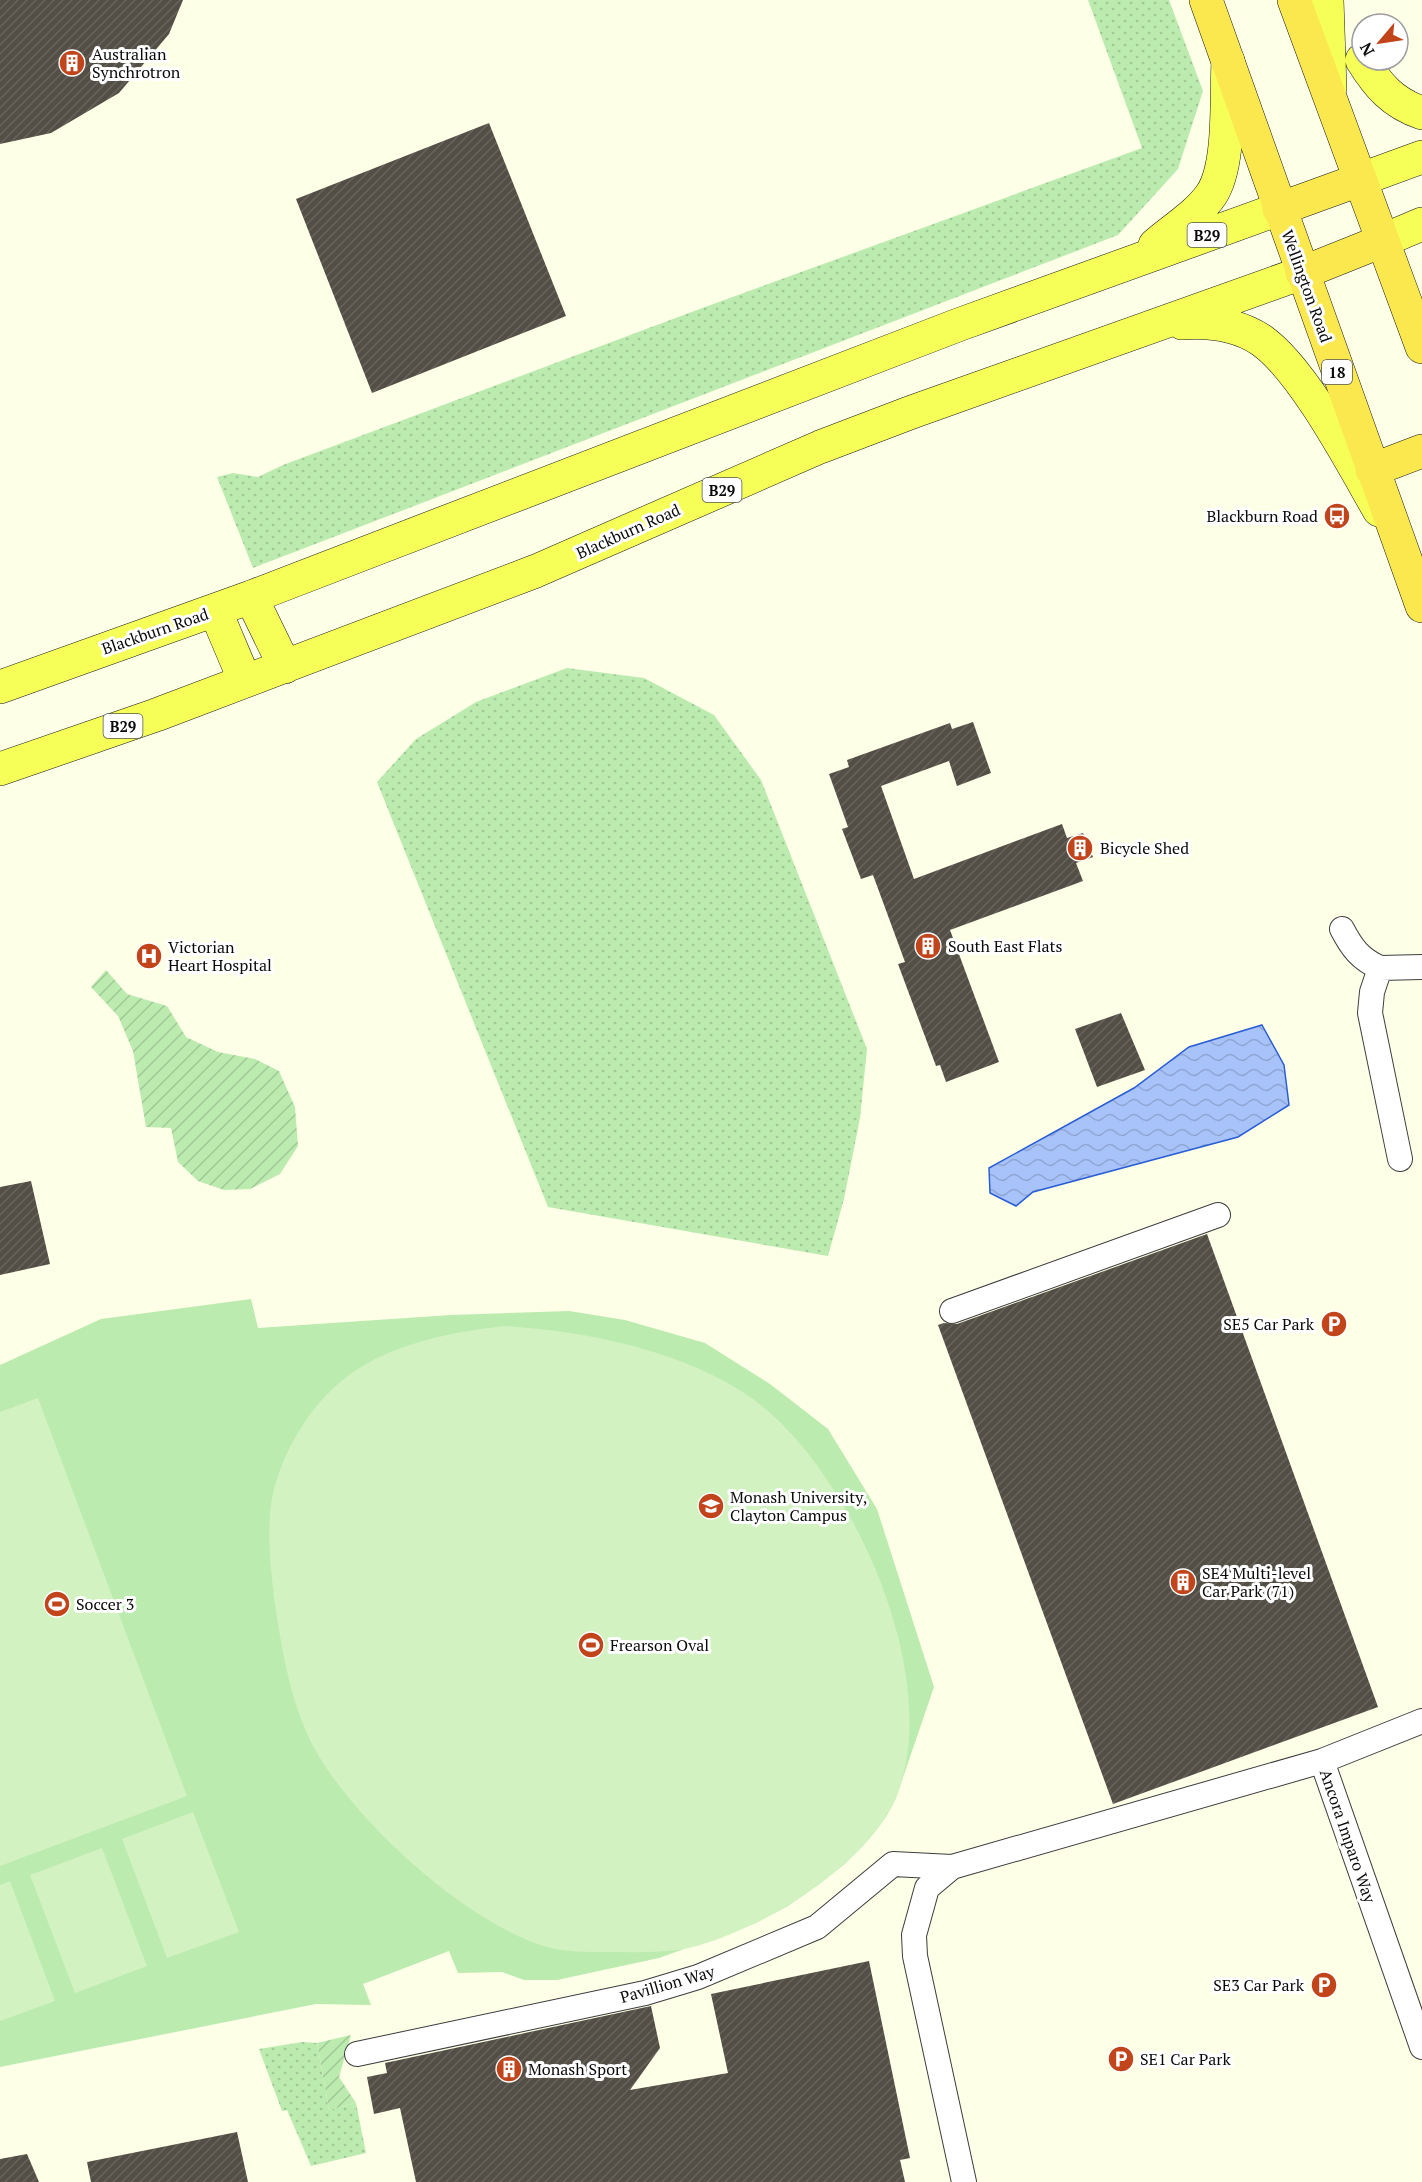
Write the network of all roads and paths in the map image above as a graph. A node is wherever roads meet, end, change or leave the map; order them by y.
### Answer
1 (1206, 0) edge
2 (1294, 0) edge
3 (1327, 0) edge
4 (1333, 0) edge
5 (1350, 35) edge
6 (1228, 61) junction
7 (1371, 72) edge
8 (1330, 99) junction
9 (1422, 113) edge
10 (1422, 157) edge
11 (1359, 180) junction
12 (1279, 209) junction
13 (1422, 224) edge
14 (1382, 241) junction
15 (1134, 261) junction
16 (1302, 273) junction
17 (1163, 324) junction
18 (1422, 347) edge
19 (1422, 451) edge
20 (1365, 473) junction
21 (1418, 594) edge
22 (251, 597) junction
23 (215, 610) junction
24 (285, 667) junction
25 (245, 681) junction
26 (0, 687) edge
27 (0, 769) edge
28 (1342, 929) dead end
29 (1422, 967) edge
30 (1380, 968) junction
31 (1400, 1159) dead end
32 (1218, 1215) dead end
33 (952, 1311) dead end
34 (1422, 1721) edge
35 (1322, 1761) junction
36 (952, 1867) junction
37 (1422, 2048) edge
38 (357, 2054) dead end
39 (964, 2182) edge

1 - 6 highway, Wellington Road / 18
2 - 8 highway
3 - 8 main road
4 - 5 main road
6 - 12 highway, Wellington Road / 18
6 - 15 main road
7 - 9 main road
8 - 11 highway
10 - 11 main road, Blackburn Road / B29
11 - 12 highway, Blackburn Road / B29
11 - 14 highway
12 - 15 main road, Blackburn Road / B29
12 - 16 highway, Wellington Road / 18
13 - 14 main road, Blackburn Road / B29
14 - 16 highway, Blackburn Road / B29
14 - 18 highway
15 - 22 main road, Blackburn Road / B29
16 - 17 main road, Blackburn Road / B29
16 - 20 highway, Wellington Road / 18
17 - 20 main road
17 - 24 main road, Blackburn Road / B29
19 - 20 highway
20 - 21 highway, Wellington Road / 18
22 - 23 main road, Blackburn Road / B29
22 - 24 main road
23 - 25 main road
23 - 26 main road, Blackburn Road / B29
24 - 25 main road, Blackburn Road / B29
25 - 27 main road, Blackburn Road / B29
28 - 30 street
29 - 30 street
30 - 31 street
32 - 33 street
34 - 35 street
35 - 36 street, Ancora Imparo Way
35 - 37 street, Ancora Imparo Way
36 - 38 street, Pavillion Way
36 - 39 street

